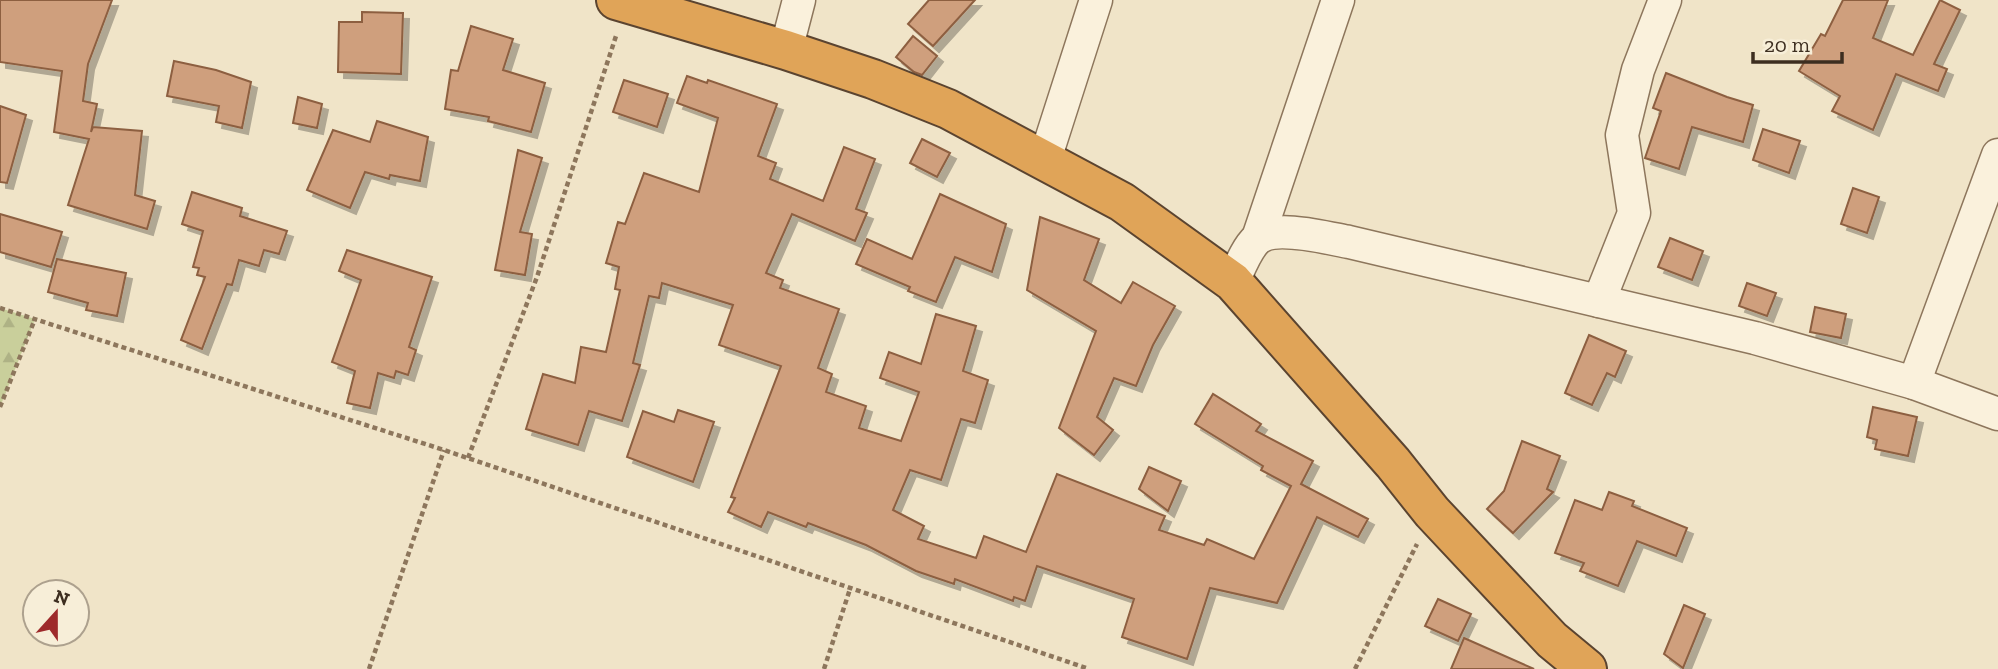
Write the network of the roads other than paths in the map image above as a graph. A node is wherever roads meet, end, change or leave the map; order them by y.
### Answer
1 (799, 0) edge
2 (1096, 0) edge
3 (1338, 0) edge
4 (1665, 0) edge
5 (622, 2) edge
6 (786, 50) junction
7 (1998, 155) edge
8 (1045, 159) junction
9 (1258, 238) junction
10 (1233, 282) junction
11 (1599, 301) junction
12 (1914, 383) junction
13 (1998, 414) edge
14 (1587, 669) edge

1 - 6 street
2 - 8 street
3 - 9 street
4 - 11 street
5 - 6 highway
6 - 8 highway
7 - 12 street
8 - 10 highway
9 - 10 street
9 - 11 street
10 - 14 highway
11 - 12 street
12 - 13 street

